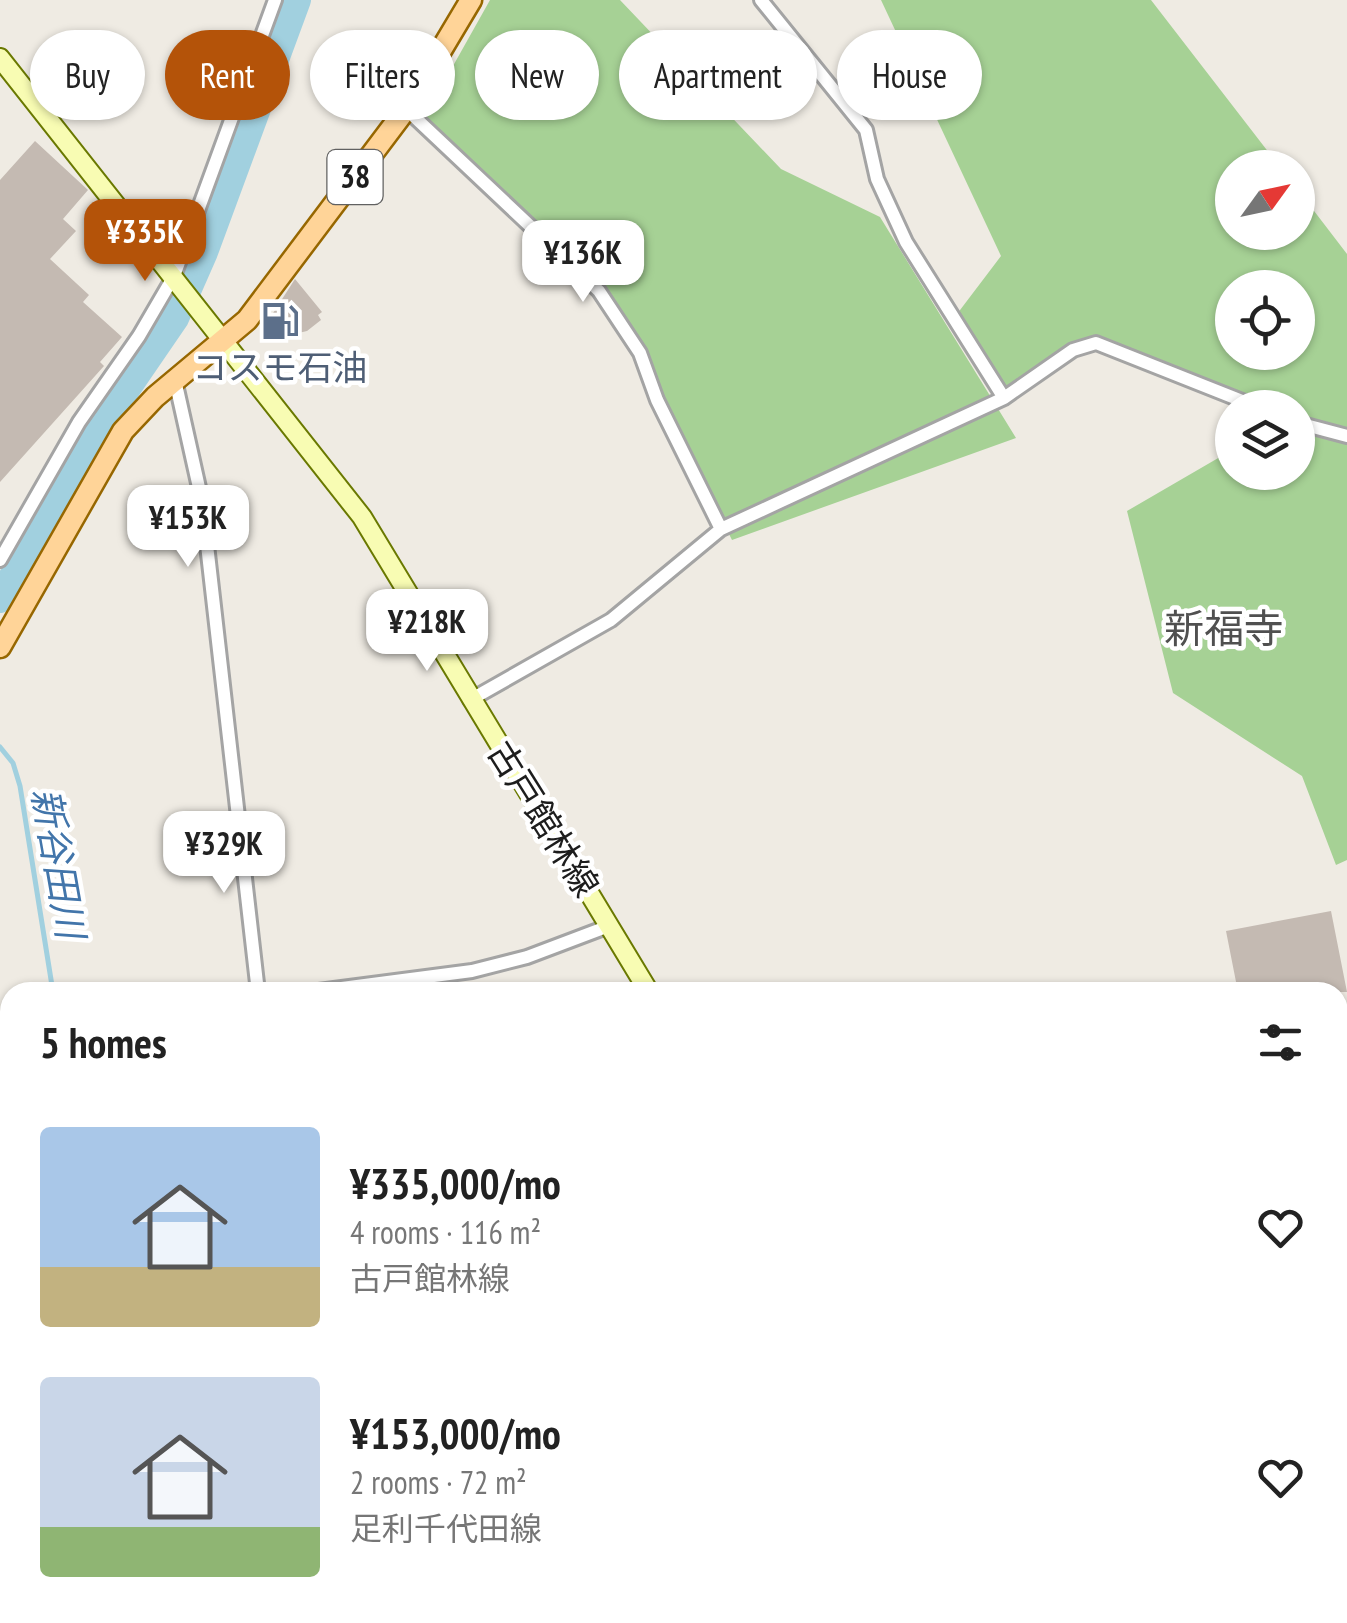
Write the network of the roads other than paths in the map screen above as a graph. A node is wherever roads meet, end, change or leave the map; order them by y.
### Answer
1 (274, 0) edge
2 (470, 0) edge
3 (761, 0) edge
4 (452, 30) edge
5 (0, 58) edge
6 (398, 120) edge
7 (418, 120) edge
8 (175, 278) junction
9 (224, 342) junction
10 (175, 380) junction
11 (1215, 390) edge
12 (1004, 398) junction
13 (1315, 428) edge
14 (1347, 436) edge
15 (721, 530) junction
16 (0, 560) edge
17 (0, 647) edge
18 (470, 700) junction
19 (608, 926) junction
20 (257, 982) edge
21 (392, 982) edge
22 (643, 982) edge

1 - 8 street
2 - 4 main road, 38
3 - 12 street
5 - 8 main road
6 - 9 main road, 38
7 - 15 street
8 - 9 main road, 古戸館林線
8 - 16 street
9 - 10 main road, 38
9 - 18 main road, 古戸館林線
10 - 17 main road, 38
10 - 20 street
11 - 12 street
12 - 15 street
13 - 14 street
15 - 18 street
18 - 19 main road, 古戸館林線
19 - 21 street
19 - 22 main road, 古戸館林線

